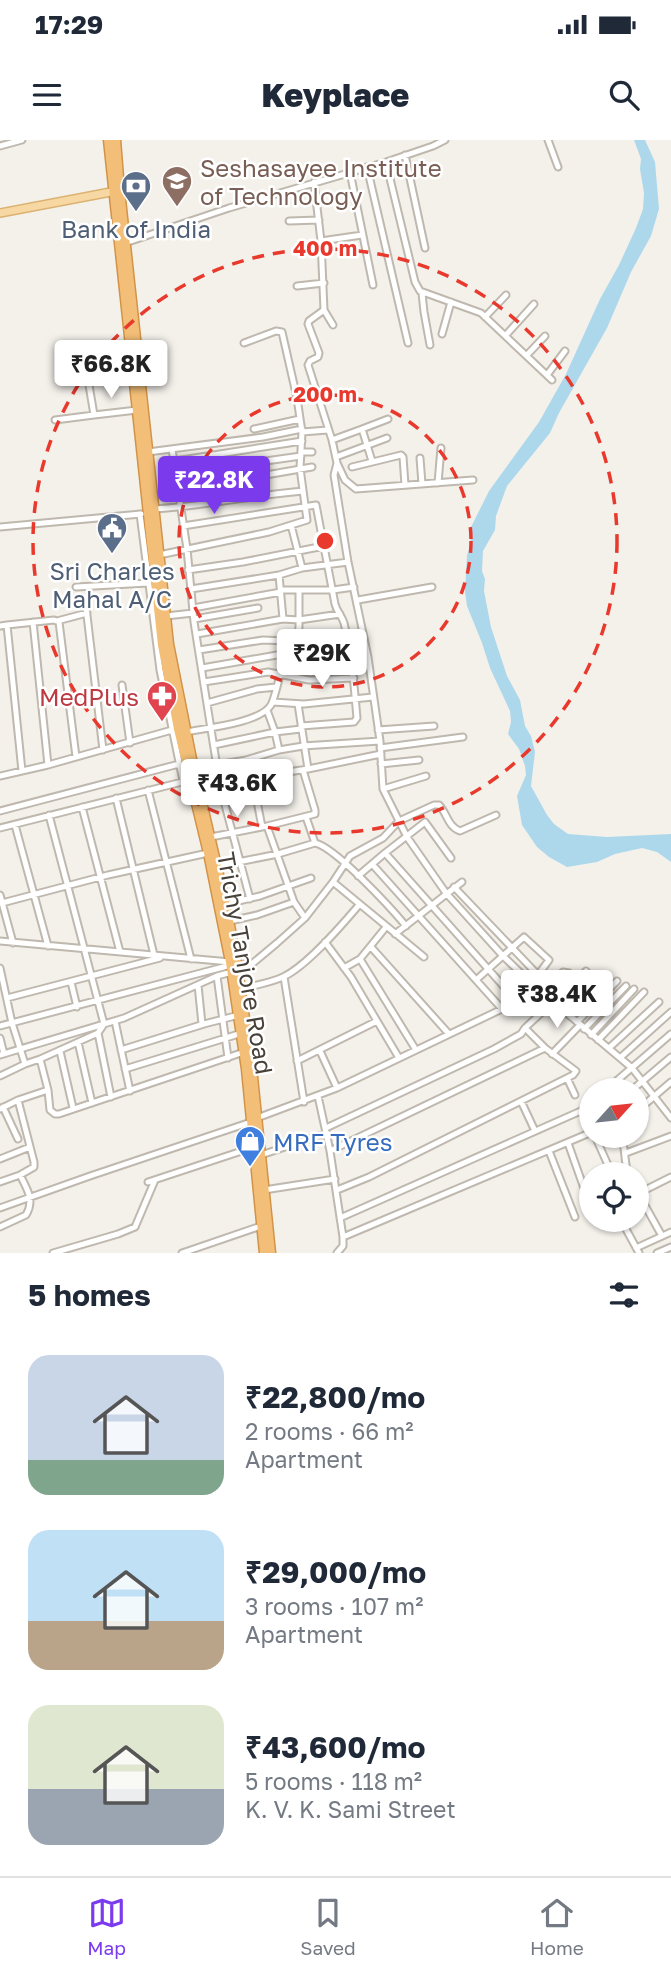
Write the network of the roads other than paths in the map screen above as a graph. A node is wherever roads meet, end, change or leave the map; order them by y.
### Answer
1 (23, 140) edge
2 (108, 140) edge
3 (116, 140) edge
4 (445, 140) edge
5 (548, 140) edge
6 (0, 145) edge
7 (405, 155) junction
8 (386, 162) junction
9 (367, 167) junction
10 (558, 167) dead end
11 (349, 173) junction
12 (314, 182) junction
13 (116, 191) junction
14 (0, 214) edge
15 (319, 220) junction
16 (289, 221) dead end
17 (362, 234) junction
18 (321, 241) junction
19 (125, 243) junction
20 (425, 248) dead end
21 (324, 284) junction
22 (373, 285) dead end
23 (297, 286) dead end
24 (422, 293) junction
25 (506, 295) dead end
26 (451, 302) junction
27 (534, 304) dead end
28 (324, 310) junction
29 (485, 317) junction
30 (333, 325) dead end
31 (442, 334) dead end
32 (506, 335) junction
33 (545, 336) dead end
34 (244, 343) dead end
35 (408, 344) dead end
36 (430, 345) dead end
37 (565, 351) dead end
38 (527, 355) junction
39 (89, 385) dead end
40 (137, 410) junction
41 (94, 415) junction
42 (300, 419) junction
43 (388, 419) dead end
44 (55, 420) dead end
45 (254, 429) dead end
46 (362, 429) junction
47 (302, 430) junction
48 (328, 430) junction
49 (387, 438) dead end
50 (332, 440) junction
51 (302, 441) junction
52 (366, 445) junction
53 (441, 448) dead end
54 (172, 449) junction
55 (148, 452) junction
56 (312, 452) dead end
57 (301, 454) junction
58 (420, 458) dead end
59 (336, 460) junction
60 (175, 461) junction
61 (372, 461) junction
62 (237, 465) dead end
63 (312, 467) dead end
64 (352, 467) dead end
65 (300, 468) junction
66 (474, 481) dead end
67 (438, 482) junction
68 (422, 484) junction
69 (405, 485) junction
70 (178, 486) junction
71 (303, 491) junction
72 (180, 507) junction
73 (305, 507) junction
74 (148, 512) junction
75 (290, 524) junction
76 (183, 526) junction
77 (0, 527) edge
78 (324, 546) junction
79 (187, 549) junction
80 (299, 551) junction
81 (159, 555) junction
82 (348, 562) junction
83 (328, 565) junction
84 (302, 568) junction
85 (188, 570) junction
86 (279, 575) junction
87 (148, 583) junction
88 (76, 587) dead end
89 (354, 587) junction
90 (432, 587) dead end
91 (191, 589) junction
92 (299, 590) junction
93 (333, 590) junction
94 (281, 591) junction
95 (358, 600) junction
96 (258, 608) dead end
97 (193, 613) junction
98 (340, 614) junction
99 (166, 615) junction
100 (283, 619) junction
101 (299, 620) junction
102 (57, 621) junction
103 (33, 622) junction
104 (4, 625) edge
105 (197, 634) junction
106 (298, 640) junction
107 (347, 641) junction
108 (199, 650) junction
109 (285, 656) junction
110 (368, 657) junction
111 (296, 660) junction
112 (353, 660) junction
113 (241, 661) junction
114 (202, 668) junction
115 (280, 674) junction
116 (245, 676) junction
117 (354, 678) junction
118 (204, 682) junction
119 (122, 685) dead end
120 (276, 687) junction
121 (373, 697) junction
122 (355, 700) junction
123 (273, 702) junction
124 (207, 703) junction
125 (298, 704) junction
126 (267, 710) junction
127 (212, 726) junction
128 (434, 726) dead end
129 (301, 728) junction
130 (172, 730) junction
131 (378, 730) junction
132 (186, 732) junction
133 (275, 732) junction
134 (463, 737) dead end
135 (380, 741) junction
136 (130, 743) junction
137 (214, 745) junction
138 (303, 746) junction
139 (103, 750) junction
140 (279, 750) junction
141 (381, 751) junction
142 (76, 757) junction
143 (246, 760) junction
144 (419, 760) dead end
145 (179, 764) junction
146 (381, 764) junction
147 (48, 765) junction
148 (217, 765) junction
149 (306, 770) junction
150 (22, 771) junction
151 (0, 776) edge
152 (426, 776) dead end
153 (248, 778) junction
154 (186, 780) junction
155 (220, 786) junction
156 (383, 789) junction
157 (148, 790) junction
158 (116, 798) junction
159 (82, 807) junction
160 (0, 811) edge
161 (49, 815) junction
162 (496, 816) dead end
163 (306, 817) junction
164 (399, 821) junction
165 (15, 825) junction
166 (265, 827) junction
167 (0, 828) edge
168 (231, 833) junction
169 (407, 836) junction
170 (211, 837) junction
171 (315, 843) junction
172 (208, 853) junction
173 (386, 853) junction
174 (278, 854) junction
175 (451, 858) dead end
176 (166, 862) junction
177 (241, 862) junction
178 (345, 864) junction
179 (372, 864) junction
180 (218, 866) junction
181 (134, 869) junction
182 (358, 876) junction
183 (101, 877) junction
184 (311, 878) dead end
185 (333, 882) junction
186 (462, 882) dead end
187 (67, 886) junction
188 (289, 887) junction
189 (454, 887) junction
190 (446, 893) junction
191 (34, 894) junction
192 (0, 895) edge
193 (250, 898) junction
194 (294, 902) junction
195 (2, 903) junction
196 (226, 904) junction
197 (359, 905) junction
198 (431, 905) junction
199 (419, 915) junction
200 (304, 918) junction
201 (230, 921) junction
202 (406, 926) junction
203 (386, 927) junction
204 (396, 934) junction
205 (0, 941) edge
206 (326, 942) junction
207 (13, 943) junction
208 (48, 946) junction
209 (371, 947) junction
210 (511, 948) junction
211 (83, 949) junction
212 (120, 952) junction
213 (154, 955) junction
214 (167, 956) junction
215 (503, 956) junction
216 (424, 957) dead end
217 (191, 959) junction
218 (360, 959) junction
219 (233, 965) junction
220 (0, 968) edge
221 (344, 968) junction
222 (488, 969) junction
223 (586, 971) dead end
224 (538, 975) junction
225 (91, 976) junction
226 (217, 976) junction
227 (285, 976) junction
228 (602, 977) dead end
229 (476, 980) junction
230 (575, 981) junction
231 (617, 981) dead end
232 (71, 982) junction
233 (531, 983) junction
234 (198, 985) junction
235 (626, 986) dead end
236 (241, 989) junction
237 (540, 989) junction
238 (634, 989) dead end
239 (644, 992) dead end
240 (7, 998) junction
241 (514, 998) junction
242 (99, 1001) junction
243 (553, 1001) junction
244 (659, 1002) dead end
245 (77, 1007) junction
246 (502, 1009) junction
247 (565, 1012) junction
248 (671, 1012) edge
249 (239, 1015) junction
250 (224, 1019) junction
251 (115, 1021) junction
252 (377, 1021) junction
253 (12, 1023) junction
254 (104, 1024) junction
255 (202, 1024) junction
256 (580, 1025) junction
257 (0, 1026) edge
258 (526, 1028) junction
259 (98, 1033) junction
260 (242, 1033) junction
261 (449, 1034) junction
262 (671, 1034) edge
263 (591, 1035) junction
264 (0, 1038) edge
265 (226, 1038) junction
266 (598, 1040) junction
267 (78, 1042) junction
268 (545, 1048) junction
269 (609, 1048) junction
270 (19, 1049) junction
271 (121, 1050) junction
272 (416, 1050) junction
273 (60, 1051) junction
274 (320, 1051) junction
275 (244, 1052) junction
276 (552, 1054) junction
277 (2, 1055) edge
278 (671, 1056) edge
279 (228, 1058) junction
280 (399, 1058) junction
281 (621, 1058) junction
282 (40, 1059) junction
283 (296, 1061) junction
284 (24, 1064) junction
285 (632, 1068) junction
286 (125, 1069) junction
287 (0, 1076) edge
288 (567, 1078) junction
289 (620, 1078) edge
290 (640, 1078) edge
291 (646, 1078) edge
292 (671, 1082) edge
293 (337, 1088) junction
294 (649, 1088) edge
295 (48, 1090) junction
296 (130, 1091) junction
297 (575, 1095) dead end
298 (318, 1096) junction
299 (655, 1096) junction
300 (111, 1097) junction
301 (18, 1100) junction
302 (671, 1100) edge
303 (522, 1101) junction
304 (649, 1101) edge
305 (304, 1102) junction
306 (92, 1103) junction
307 (663, 1107) junction
308 (2, 1108) edge
309 (74, 1108) junction
310 (579, 1111) edge
311 (671, 1118) edge
312 (254, 1120) junction
313 (327, 1130) junction
314 (536, 1131) junction
315 (671, 1136) edge
316 (579, 1137) edge
317 (18, 1139) dead end
318 (568, 1143) junction
319 (30, 1147) junction
320 (254, 1147) junction
321 (625, 1148) edge
322 (330, 1151) junction
323 (549, 1151) junction
324 (626, 1153) junction
325 (261, 1156) junction
326 (0, 1159) edge
327 (624, 1162) edge
328 (579, 1172) edge
329 (20, 1175) junction
330 (671, 1177) edge
331 (335, 1179) junction
332 (0, 1182) edge
333 (649, 1188) edge
334 (264, 1190) junction
335 (337, 1190) junction
336 (30, 1196) junction
337 (0, 1208) edge
338 (649, 1213) edge
339 (575, 1217) dead end
340 (340, 1218) junction
341 (261, 1226) junction
342 (0, 1227) edge
343 (628, 1232) edge
344 (671, 1232) edge
345 (662, 1236) junction
346 (343, 1237) junction
347 (671, 1247) edge
348 (638, 1250) edge
349 (53, 1253) edge
350 (182, 1253) edge
351 (264, 1253) edge
352 (272, 1253) edge
353 (337, 1253) edge
354 (657, 1253) edge

1 - 6 street
2 - 13 highway, Trichy Tanjore Road
3 - 13 highway, Trichy Tanjore Road
4 - 7 street
5 - 10 street
7 - 8 street
7 - 20 street
8 - 9 street
8 - 24 street
9 - 11 street
9 - 35 street
11 - 12 street
11 - 17 street
12 - 15 street
12 - 19 street
13 - 14 main road
13 - 19 highway, Trichy Tanjore Road
13 - 40 highway, Trichy Tanjore Road
15 - 16 street
15 - 18 street
17 - 18 street
17 - 22 street
18 - 21 street
19 - 55 highway, Trichy Tanjore Road
21 - 23 street
21 - 28 street
24 - 26 street
24 - 36 street
25 - 29 street
26 - 29 street
26 - 31 street
27 - 32 street
28 - 30 street
28 - 48 street
29 - 32 street
32 - 38 street
33 - 38 street
34 - 42 street
37 - 38 street
39 - 41 street
40 - 41 street
40 - 74 highway, Trichy Tanjore Road
41 - 44 street
42 - 45 street
42 - 47 street
43 - 46 street
46 - 50 street
46 - 52 street
47 - 48 street
47 - 51 street
47 - 54 street
48 - 50 street
49 - 52 street
50 - 59 street
51 - 57 street
51 - 60 street
52 - 59 street
52 - 61 street
53 - 67 street
54 - 55 street
54 - 60 street
55 - 74 highway, Trichy Tanjore Road
56 - 57 street
57 - 62 street
57 - 65 street
58 - 68 street
59 - 69 street
59 - 82 street
60 - 70 street
61 - 64 street
61 - 69 street
63 - 65 street
65 - 70 street
65 - 71 street
66 - 67 street
67 - 68 street
68 - 69 street
70 - 72 street
71 - 72 street
71 - 73 street
72 - 74 street
72 - 76 street
73 - 75 street
73 - 76 street
73 - 78 street
74 - 77 street
74 - 81 highway, Trichy Tanjore Road
74 - 87 street
74 - 154 highway, Trichy Tanjore Road
75 - 79 street
75 - 80 street
76 - 79 street
78 - 80 street
78 - 83 street
79 - 81 street
79 - 85 street
80 - 84 street
80 - 85 street
81 - 99 highway, Trichy Tanjore Road
82 - 83 street
82 - 89 street
83 - 84 street
83 - 93 street
84 - 86 street
85 - 91 street
86 - 91 street
86 - 94 street
87 - 88 street
87 - 130 street
89 - 93 street
89 - 95 street
90 - 95 street
91 - 97 street
92 - 93 street
92 - 94 street
92 - 101 street
93 - 98 street
94 - 97 street
94 - 100 street
95 - 110 street
96 - 97 street
97 - 99 street
97 - 105 street
98 - 101 street
98 - 107 street
99 - 132 highway, Trichy Tanjore Road
100 - 101 street
100 - 105 street
101 - 106 street
102 - 103 street
102 - 139 street
102 - 142 street
103 - 104 street
103 - 147 street
104 - 150 street
105 - 108 street
106 - 107 street
106 - 108 street
106 - 111 street
107 - 112 street
108 - 114 street
109 - 111 street
109 - 113 street
109 - 115 street
110 - 112 street
110 - 121 street
111 - 112 street
112 - 117 street
113 - 114 street
113 - 116 street
114 - 118 street
115 - 116 street
115 - 117 street
115 - 120 street
116 - 118 street
117 - 122 street
118 - 124 street
119 - 136 street
120 - 123 street
120 - 124 street
121 - 122 street
121 - 131 street
122 - 125 street
122 - 129 street
123 - 125 street
123 - 126 street
124 - 127 street
125 - 129 street
126 - 127 street
126 - 133 street
127 - 132 street
127 - 137 street
128 - 131 street
129 - 133 street
129 - 138 street
130 - 136 street
130 - 145 street
131 - 135 street
132 - 170 highway, Trichy Tanjore Road
133 - 137 street
133 - 140 street
134 - 141 street
135 - 138 street
135 - 141 street
136 - 139 street
137 - 148 street
138 - 140 street
138 - 149 street
139 - 142 street
140 - 143 street
141 - 146 street
141 - 149 street
142 - 147 street
143 - 148 street
143 - 153 street
144 - 146 street
145 - 154 street
145 - 160 street
146 - 156 street
147 - 150 street
148 - 155 street
149 - 153 street
149 - 163 street
150 - 151 street
152 - 156 street
153 - 155 street
153 - 166 street
154 - 157 street
154 - 172 highway, Trichy Tanjore Road
155 - 168 street
156 - 164 street
157 - 158 street
157 - 176 street
158 - 159 street
158 - 181 street
159 - 161 street
159 - 183 street
161 - 165 street
161 - 187 street
162 - 164 street
163 - 166 street
163 - 171 street
164 - 169 street
164 - 178 street
165 - 167 street
165 - 191 street
166 - 168 street
166 - 174 street
168 - 170 street
168 - 177 street
169 - 173 street
169 - 175 street
169 - 190 street
170 - 180 highway, Trichy Tanjore Road
171 - 174 street
171 - 178 street
172 - 176 street
172 - 219 highway, Trichy Tanjore Road
173 - 179 street
173 - 198 street
174 - 177 street
174 - 188 street
176 - 181 street
176 - 217 street
177 - 180 street
177 - 193 street
178 - 182 street
178 - 185 street
179 - 182 street
179 - 199 street
180 - 196 highway, Trichy Tanjore Road
181 - 183 street
181 - 213 street
182 - 202 street
183 - 187 street
183 - 212 street
184 - 188 street
185 - 197 street
185 - 200 street
186 - 189 street
187 - 191 street
187 - 211 street
188 - 193 street
188 - 194 street
189 - 190 street
189 - 210 street
190 - 198 street
190 - 215 street
191 - 195 street
191 - 208 street
192 - 195 street
193 - 196 street
194 - 200 street
194 - 201 street
195 - 207 street
196 - 201 highway, Trichy Tanjore Road
197 - 203 street
197 - 206 street
198 - 199 street
198 - 222 street
199 - 202 street
199 - 229 street
200 - 219 street
201 - 219 highway, Trichy Tanjore Road
202 - 204 street
203 - 204 street
203 - 209 street
204 - 216 street
205 - 207 street
206 - 221 street
206 - 227 street
207 - 208 street
208 - 211 street
209 - 218 street
209 - 261 street
210 - 215 street
210 - 224 street
210 - 224 street
211 - 212 street
211 - 225 street
212 - 213 street
213 - 214 street
214 - 217 street
214 - 225 street
215 - 222 street
215 - 233 street
217 - 219 street
218 - 221 street
218 - 272 street
219 - 226 street
219 - 236 highway, Trichy Tanjore Road
219 - 242 street
219 - 249 highway, Trichy Tanjore Road
220 - 240 street
221 - 252 street
222 - 229 street
222 - 241 street
223 - 230 street
224 - 233 street
225 - 232 street
225 - 242 street
226 - 234 street
226 - 250 street
227 - 236 street
227 - 283 street
228 - 247 street
229 - 246 street
230 - 237 street
230 - 243 street
231 - 256 street
232 - 240 street
232 - 245 street
233 - 237 street
233 - 241 street
234 - 251 street
234 - 255 street
235 - 256 street
236 - 312 highway, Trichy Tanjore Road
237 - 243 street
238 - 263 street
239 - 266 street
240 - 253 street
241 - 246 street
242 - 245 street
242 - 254 street
243 - 247 street
243 - 258 street
244 - 269 street
245 - 253 street
246 - 261 street
247 - 256 street
248 - 281 street
249 - 250 street
249 - 260 highway, Trichy Tanjore Road
250 - 255 street
250 - 265 street
251 - 254 street
251 - 271 street
252 - 274 street
252 - 280 street
253 - 257 street
253 - 270 street
254 - 259 street
254 - 270 street
255 - 271 street
256 - 263 street
256 - 276 street
258 - 268 street
258 - 313 street
259 - 267 street
259 - 300 street
260 - 265 street
260 - 275 highway, Trichy Tanjore Road
261 - 272 street
262 - 285 street
263 - 266 street
264 - 277 street
265 - 279 street
265 - 286 street
266 - 269 street
267 - 273 street
267 - 306 street
268 - 276 street
268 - 322 street
269 - 281 street
270 - 277 street
270 - 284 street
271 - 286 street
272 - 280 street
273 - 282 street
273 - 309 street
274 - 283 street
274 - 293 street
275 - 279 street
275 - 312 highway, Trichy Tanjore Road
276 - 288 street
278 - 291 street
279 - 296 street
280 - 293 street
281 - 285 street
282 - 284 street
282 - 295 street
283 - 305 street
284 - 287 street
285 - 289 street
285 - 290 street
286 - 296 street
288 - 297 street
288 - 303 street
292 - 299 street
293 - 298 street
294 - 299 street
295 - 301 street
295 - 309 street
296 - 300 street
298 - 305 street
298 - 313 street
299 - 304 street
299 - 307 street
300 - 306 street
301 - 308 street
301 - 319 street
302 - 307 street
303 - 314 street
303 - 335 street
305 - 312 street
306 - 309 street
307 - 311 street
308 - 317 street
310 - 314 street
312 - 320 highway, Trichy Tanjore Road
312 - 325 highway, Trichy Tanjore Road
312 - 336 street
313 - 322 street
313 - 325 street
314 - 340 street
315 - 324 street
316 - 318 street
318 - 323 street
318 - 328 street
319 - 326 street
319 - 329 street
320 - 341 highway, Trichy Tanjore Road
320 - 349 street
321 - 324 street
322 - 331 street
323 - 339 street
323 - 346 street
324 - 327 street
325 - 334 highway, Trichy Tanjore Road
329 - 332 street
329 - 336 street
330 - 333 street
331 - 334 street
331 - 335 street
334 - 352 highway, Trichy Tanjore Road
335 - 340 street
336 - 337 street
336 - 342 street
338 - 345 street
340 - 346 street
341 - 350 street
341 - 351 highway, Trichy Tanjore Road
343 - 348 street
344 - 345 street
345 - 348 street
346 - 353 street
347 - 354 street

